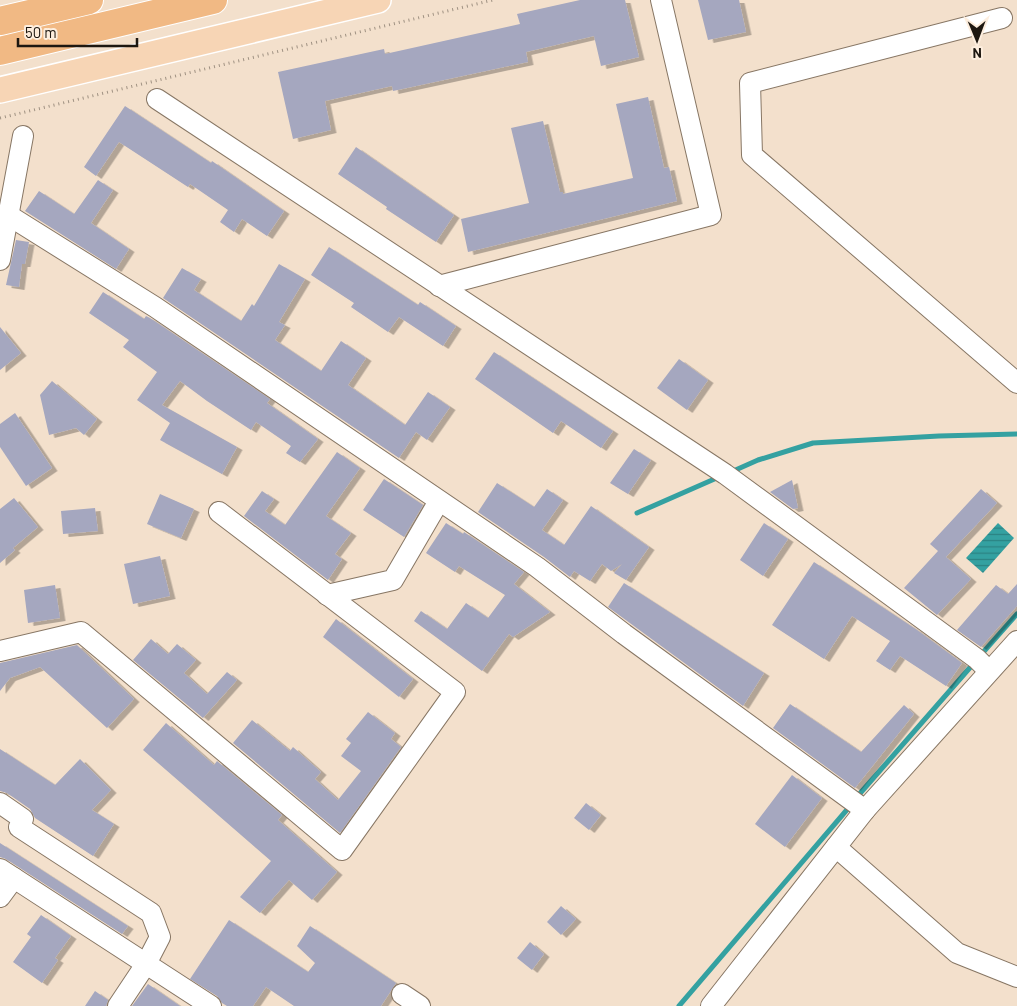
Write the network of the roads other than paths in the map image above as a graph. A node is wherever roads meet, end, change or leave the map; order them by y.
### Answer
1 (89, 0) edge
2 (213, 0) edge
3 (378, 0) edge
4 (661, 0) edge
5 (1002, 18) dead end
6 (0, 21) edge
7 (0, 51) edge
8 (0, 90) edge
9 (157, 99) dead end
10 (23, 136) dead end
11 (8, 215) junction
12 (0, 260) edge
13 (439, 286) junction
14 (1017, 383) edge
15 (439, 500) junction
16 (219, 512) dead end
17 (327, 595) junction
18 (1017, 641) edge
19 (0, 651) edge
20 (989, 671) junction
21 (0, 804) edge
22 (857, 804) junction
23 (836, 847) junction
24 (7, 873) edge
25 (0, 897) edge
26 (146, 964) junction
27 (1017, 978) edge
28 (402, 994) dead end
29 (713, 1005) edge
30 (118, 1006) edge
31 (211, 1006) edge
32 (420, 1006) edge

1 - 6 highway
2 - 7 highway
3 - 8 main road
4 - 13 street
5 - 14 street
9 - 13 street
10 - 11 street
11 - 12 street
11 - 15 street
13 - 20 street
15 - 17 street
15 - 22 street
16 - 17 street
17 - 19 street
18 - 20 street
20 - 22 street
21 - 26 street
22 - 23 street
23 - 27 street
23 - 29 street
24 - 25 street
24 - 26 street
26 - 30 street
26 - 31 street
28 - 32 street

